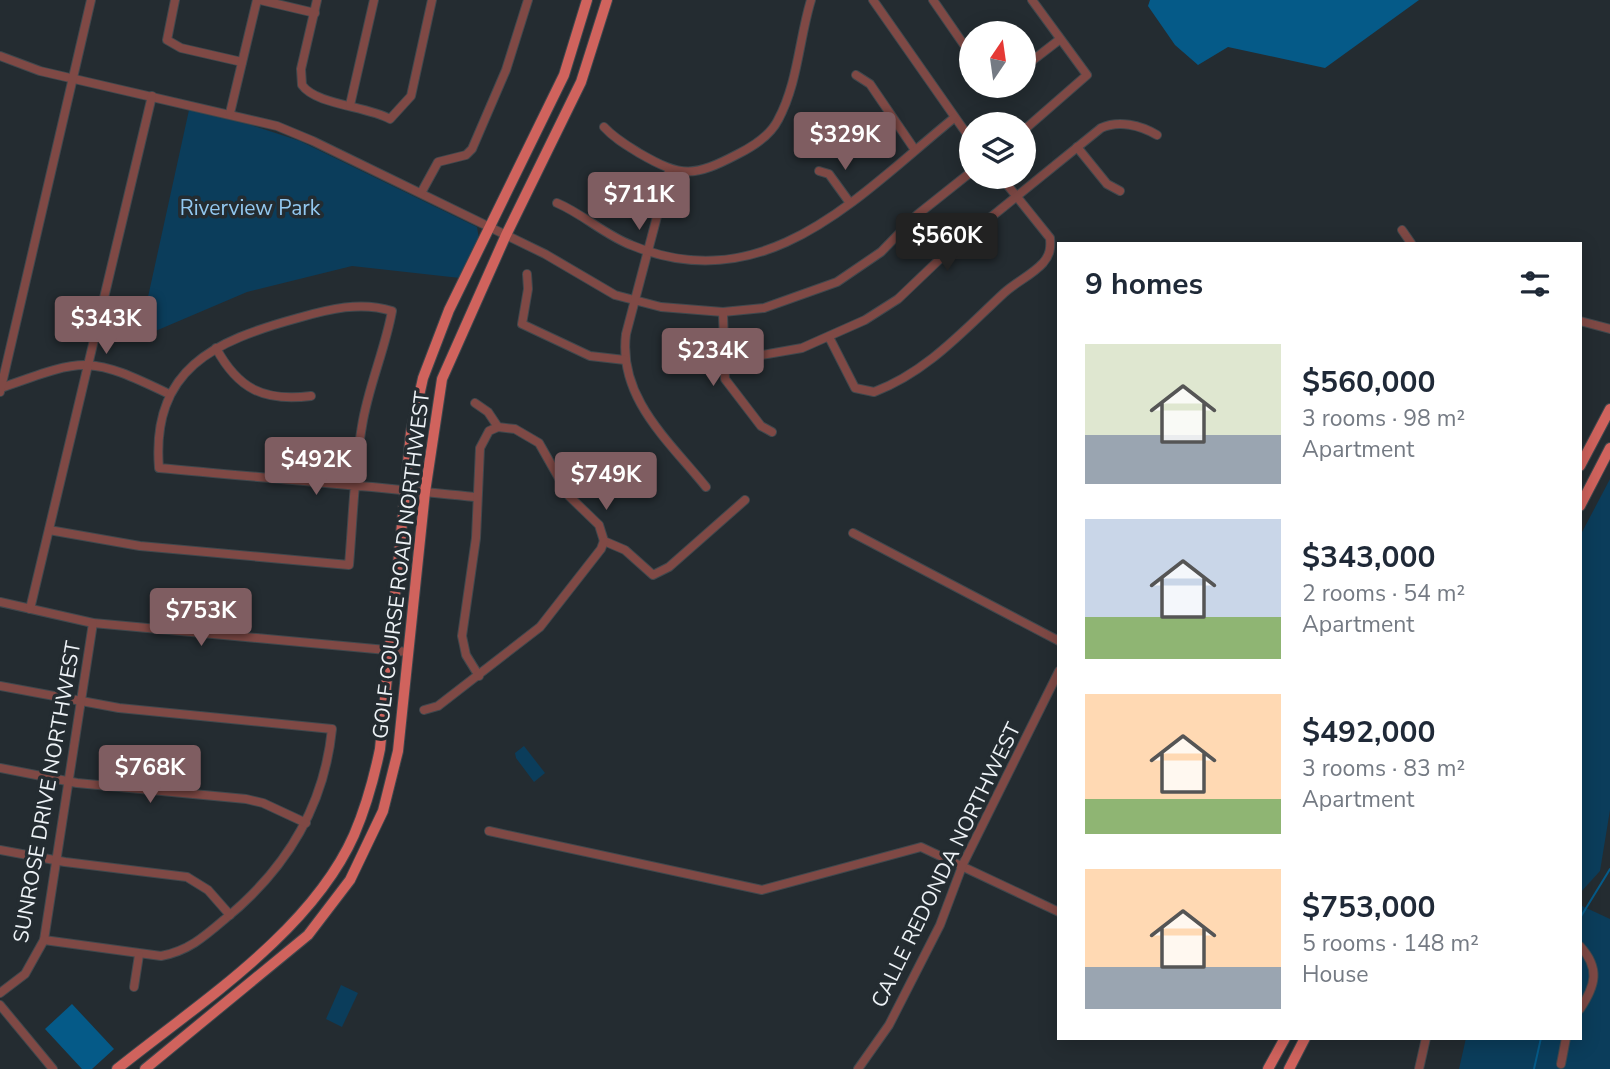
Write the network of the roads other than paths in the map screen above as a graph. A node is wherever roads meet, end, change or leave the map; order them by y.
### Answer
1 (91, 0) edge
2 (174, 0) edge
3 (258, 0) edge
4 (316, 0) edge
5 (374, 0) edge
6 (432, 0) edge
7 (528, 0) edge
8 (587, 0) edge
9 (607, 0) edge
10 (811, 0) edge
11 (873, 0) edge
12 (933, 0) edge
13 (1032, 0) edge
14 (315, 13) junction
15 (959, 38) edge
16 (1059, 40) junction
17 (0, 56) edge
18 (1036, 58) edge
19 (242, 62) junction
20 (856, 75) dead end
21 (72, 78) junction
22 (152, 96) junction
23 (350, 105) junction
24 (230, 113) junction
25 (954, 118) junction
26 (1036, 120) edge
27 (959, 124) edge
28 (604, 127) dead end
29 (1157, 135) dead end
30 (1077, 147) junction
31 (915, 150) junction
32 (670, 171) junction
33 (819, 171) dead end
34 (959, 182) edge
35 (1011, 189) edge
36 (1120, 191) dead end
37 (421, 193) junction
38 (1016, 195) junction
39 (557, 203) dead end
40 (850, 203) junction
41 (490, 227) junction
42 (1402, 230) dead end
43 (506, 235) junction
44 (1410, 242) edge
45 (649, 251) junction
46 (527, 274) dead end
47 (635, 301) junction
48 (723, 312) junction
49 (1582, 321) edge
50 (1610, 328) edge
51 (829, 337) junction
52 (216, 348) junction
53 (625, 360) junction
54 (722, 362) junction
55 (89, 364) junction
56 (1, 390) edge
57 (169, 394) junction
58 (311, 396) dead end
59 (475, 402) dead end
60 (1610, 409) edge
61 (498, 427) junction
62 (772, 432) dead end
63 (1610, 448) edge
64 (1582, 462) edge
65 (357, 485) junction
66 (706, 487) dead end
67 (405, 489) junction
68 (425, 492) junction
69 (475, 497) junction
70 (745, 500) dead end
71 (1582, 502) edge
72 (49, 530) junction
73 (853, 533) dead end
74 (604, 541) junction
75 (0, 602) edge
76 (30, 609) junction
77 (93, 623) junction
78 (1057, 640) edge
79 (390, 650) junction
80 (408, 652) junction
81 (1057, 675) edge
82 (479, 676) junction
83 (0, 686) edge
84 (81, 702) junction
85 (424, 710) dead end
86 (0, 768) edge
87 (69, 782) junction
88 (306, 823) junction
89 (489, 831) dead end
90 (0, 850) edge
91 (56, 861) junction
92 (963, 864) junction
93 (1057, 911) edge
94 (230, 915) junction
95 (44, 940) junction
96 (1582, 948) edge
97 (139, 955) junction
98 (134, 987) dead end
99 (0, 993) edge
100 (0, 1005) edge
101 (1582, 1006) edge
102 (1284, 1040) edge
103 (1304, 1040) edge
104 (1426, 1040) edge
105 (1566, 1040) edge
106 (1561, 1065) dead end
107 (52, 1069) edge
108 (117, 1069) edge
109 (145, 1069) edge
110 (858, 1069) edge
111 (1268, 1069) edge
112 (1289, 1069) edge
113 (1419, 1069) edge

1 - 21 street
2 - 19 street
3 - 14 street
3 - 19 street
4 - 14 street
5 - 23 street
6 - 23 street
7 - 37 street
8 - 41 main road, GOLF COURSE ROAD NORTHWEST
9 - 43 main road, GOLF COURSE ROAD NORTHWEST
10 - 32 street
11 - 25 street
12 - 15 street
13 - 16 street
14 - 23 street
16 - 18 street
16 - 26 street
17 - 21 street
19 - 24 street
20 - 31 street
21 - 22 street
21 - 56 street
22 - 24 street
22 - 55 street
24 - 37 street
25 - 27 street
25 - 31 street
28 - 32 street
29 - 30 street
30 - 36 street
30 - 38 street
31 - 40 street
32 - 45 street
33 - 40 street
34 - 48 street
35 - 38 street
37 - 41 street
38 - 51 street
38 - 51 street
39 - 45 street
40 - 45 street
41 - 43 street
41 - 67 main road, GOLF COURSE ROAD NORTHWEST
42 - 44 street
43 - 47 street
43 - 68 main road, GOLF COURSE ROAD NORTHWEST
45 - 47 street
46 - 53 street
47 - 48 street
47 - 53 street
48 - 54 street
49 - 50 street
51 - 54 street
52 - 57 street
52 - 58 street
52 - 65 street
53 - 66 street
54 - 62 street
55 - 56 street
55 - 57 street
55 - 72 street
57 - 65 street
59 - 61 street
60 - 64 main road
61 - 69 street
61 - 74 street
63 - 71 main road
65 - 67 street
65 - 72 street
67 - 68 street
67 - 79 main road, GOLF COURSE ROAD NORTHWEST
68 - 69 street
68 - 80 main road, GOLF COURSE ROAD NORTHWEST
69 - 82 street
70 - 74 street
72 - 76 street
73 - 78 street
74 - 82 street
75 - 76 street
76 - 77 street
77 - 79 street
77 - 84 street, SUNROSE DRIVE NORTHWEST
79 - 80 street
79 - 108 main road, GOLF COURSE ROAD NORTHWEST
80 - 109 main road, GOLF COURSE ROAD NORTHWEST
81 - 92 street, CALLE REDONDA NORTHWEST
82 - 85 street
83 - 84 street
84 - 87 street, SUNROSE DRIVE NORTHWEST
84 - 88 street
86 - 87 street
87 - 88 street
87 - 91 street, SUNROSE DRIVE NORTHWEST
88 - 94 street
89 - 92 street
90 - 91 street
91 - 94 street
91 - 95 street, SUNROSE DRIVE NORTHWEST
92 - 93 street
92 - 110 street, CALLE REDONDA NORTHWEST
94 - 97 street
95 - 97 street
95 - 99 street, SUNROSE DRIVE NORTHWEST
96 - 101 street
97 - 98 street
100 - 107 street
102 - 111 main road
103 - 112 main road
104 - 113 street
105 - 106 street

